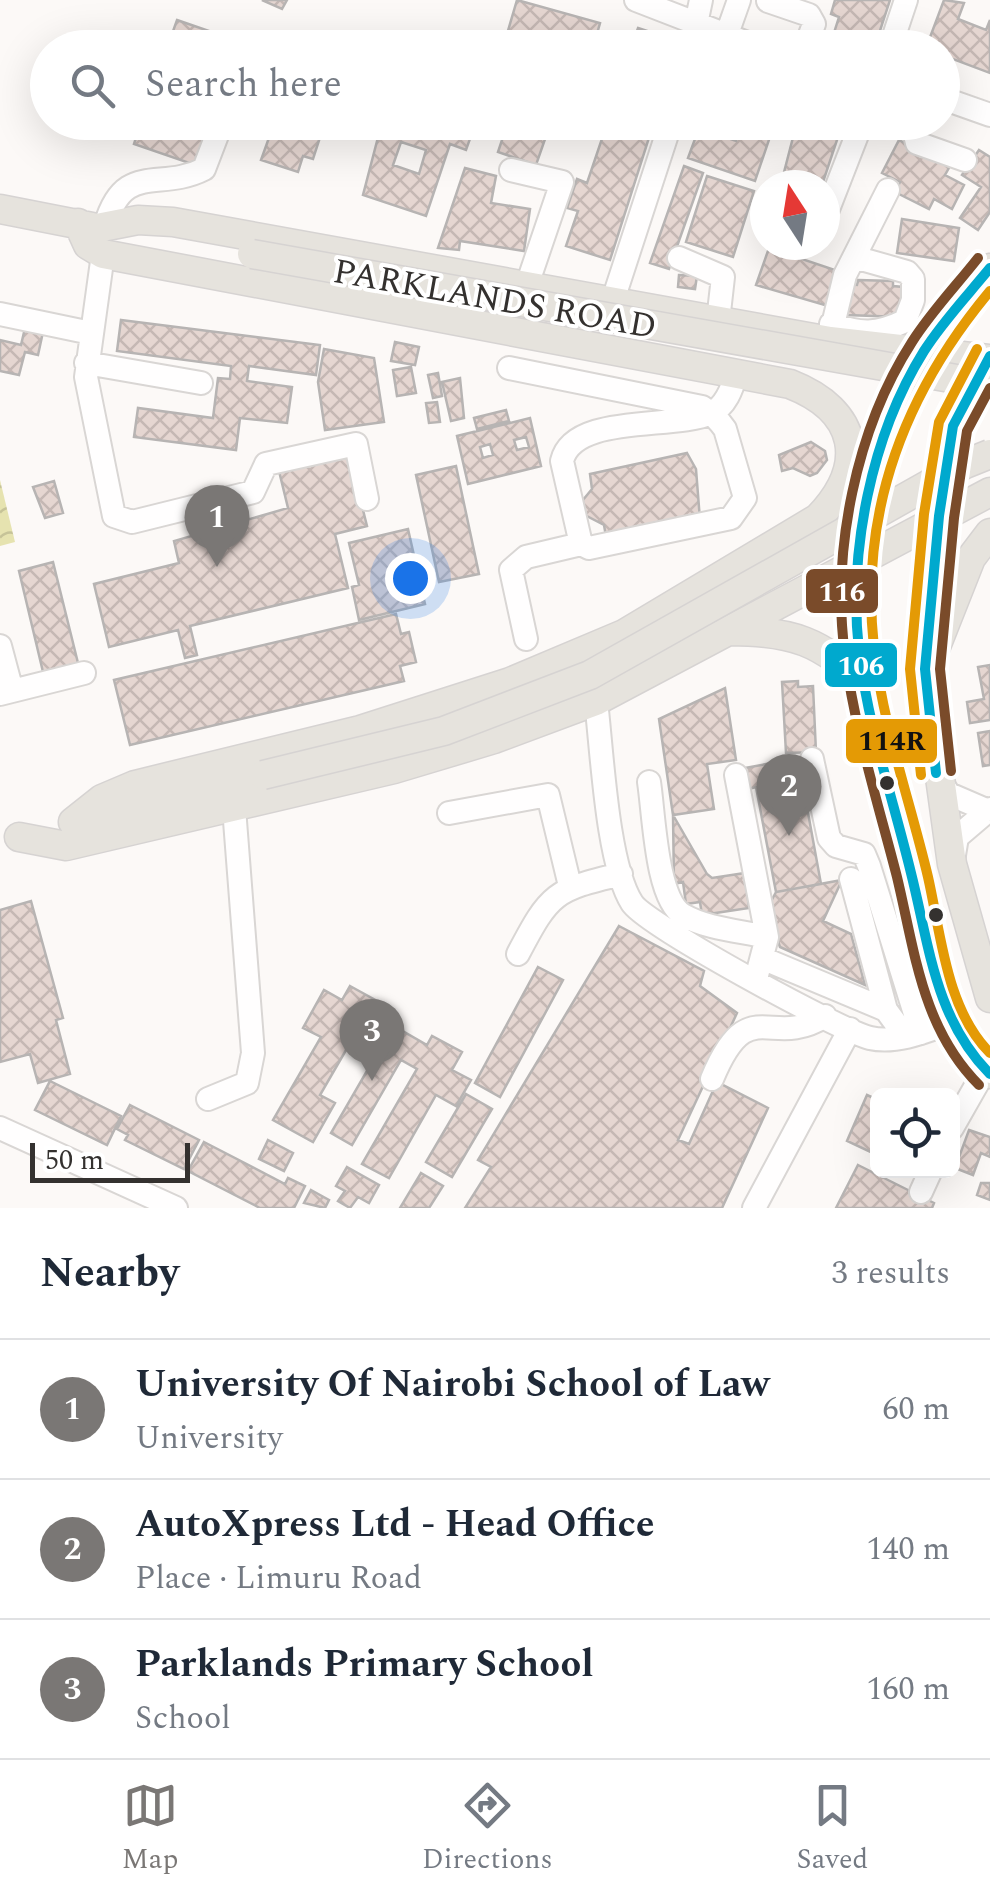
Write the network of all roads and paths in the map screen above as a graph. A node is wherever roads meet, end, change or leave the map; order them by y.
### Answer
1 (636, 0) edge
2 (724, 0) edge
3 (738, 0) edge
4 (906, 0) edge
5 (768, 1) edge
6 (710, 21) edge
7 (812, 30) edge
8 (896, 30) edge
9 (960, 103) edge
10 (989, 111) edge
11 (215, 140) edge
12 (665, 140) edge
13 (855, 140) edge
14 (915, 140) edge
15 (965, 160) dead end
16 (512, 170) dead end
17 (840, 178) edge
18 (888, 190) dead end
19 (0, 209) edge
20 (96, 233) junction
21 (679, 258) dead end
22 (854, 258) junction
23 (990, 268) edge
24 (527, 284) junction
25 (613, 300) junction
26 (0, 314) edge
27 (718, 321) junction
28 (830, 332) junction
29 (90, 333) junction
30 (924, 351) junction
31 (86, 363) junction
32 (990, 365) edge
33 (509, 368) dead end
34 (736, 374) junction
35 (200, 383) dead end
36 (711, 413) junction
37 (990, 454) edge
38 (990, 492) edge
39 (367, 500) dead end
40 (938, 516) junction
41 (990, 533) edge
42 (581, 544) junction
43 (864, 556) junction
44 (723, 631) junction
45 (526, 639) dead end
46 (0, 646) edge
47 (925, 669) junction
48 (84, 672) dead end
49 (866, 686) junction
50 (6, 692) edge
51 (596, 701) junction
52 (812, 759) dead end
53 (736, 775) dead end
54 (936, 775) junction
55 (649, 782) dead end
56 (234, 808) junction
57 (988, 810) edge
58 (449, 813) dead end
59 (72, 822) junction
60 (9, 840) edge
61 (952, 864) junction
62 (621, 874) junction
63 (851, 879) dead end
64 (570, 886) junction
65 (518, 954) dead end
66 (763, 959) junction
67 (990, 998) edge
68 (886, 1010) junction
69 (826, 1016) junction
70 (952, 1022) junction
71 (850, 1029) junction
72 (913, 1035) junction
73 (987, 1072) edge
74 (712, 1079) dead end
75 (208, 1100) dead end
76 (960, 1115) edge
77 (2, 1133) edge
78 (176, 1208) edge
79 (754, 1208) edge

1 - 6 street
2 - 6 street
3 - 6 street
4 - 8 street
5 - 7 street
9 - 10 street
11 - 20 street
12 - 25 street
13 - 17 street
14 - 15 street
16 - 24 street
18 - 22 street
19 - 20 main road, PARKLANDS ROAD
20 - 24 main road
20 - 29 street
20 - 32 main road, PARKLANDS ROAD, bridge
20 - 34 main road
21 - 27 street
22 - 28 street
22 - 28 street
23 - 30 main road
24 - 25 main road
25 - 27 main road
26 - 29 street
27 - 28 main road
28 - 30 main road
29 - 31 street
30 - 32 main road
30 - 43 main road
31 - 35 street
31 - 39 street
32 - 40 main road
33 - 36 street
34 - 36 street
34 - 59 main road
36 - 42 street
36 - 42 street
37 - 59 main road, bridge
38 - 40 main road
40 - 43 main road
40 - 47 main road
41 - 47 main road
42 - 45 street
43 - 44 main road
43 - 49 main road
44 - 49 main road
44 - 51 main road
46 - 50 street
47 - 54 main road
48 - 50 street
49 - 70 main road
51 - 56 main road
51 - 62 street
52 - 72 street
53 - 66 street
54 - 57 street
54 - 61 main road
55 - 66 street
56 - 60 main road
56 - 75 street
57 - 61 street
58 - 64 street
59 - 60 main road
61 - 67 main road
62 - 64 street
62 - 66 street
63 - 68 street
64 - 65 street
66 - 68 street
66 - 69 street
68 - 72 street
69 - 71 street
69 - 74 street
70 - 72 street
70 - 73 main road
71 - 72 street
71 - 79 street
73 - 76 street
77 - 78 street

